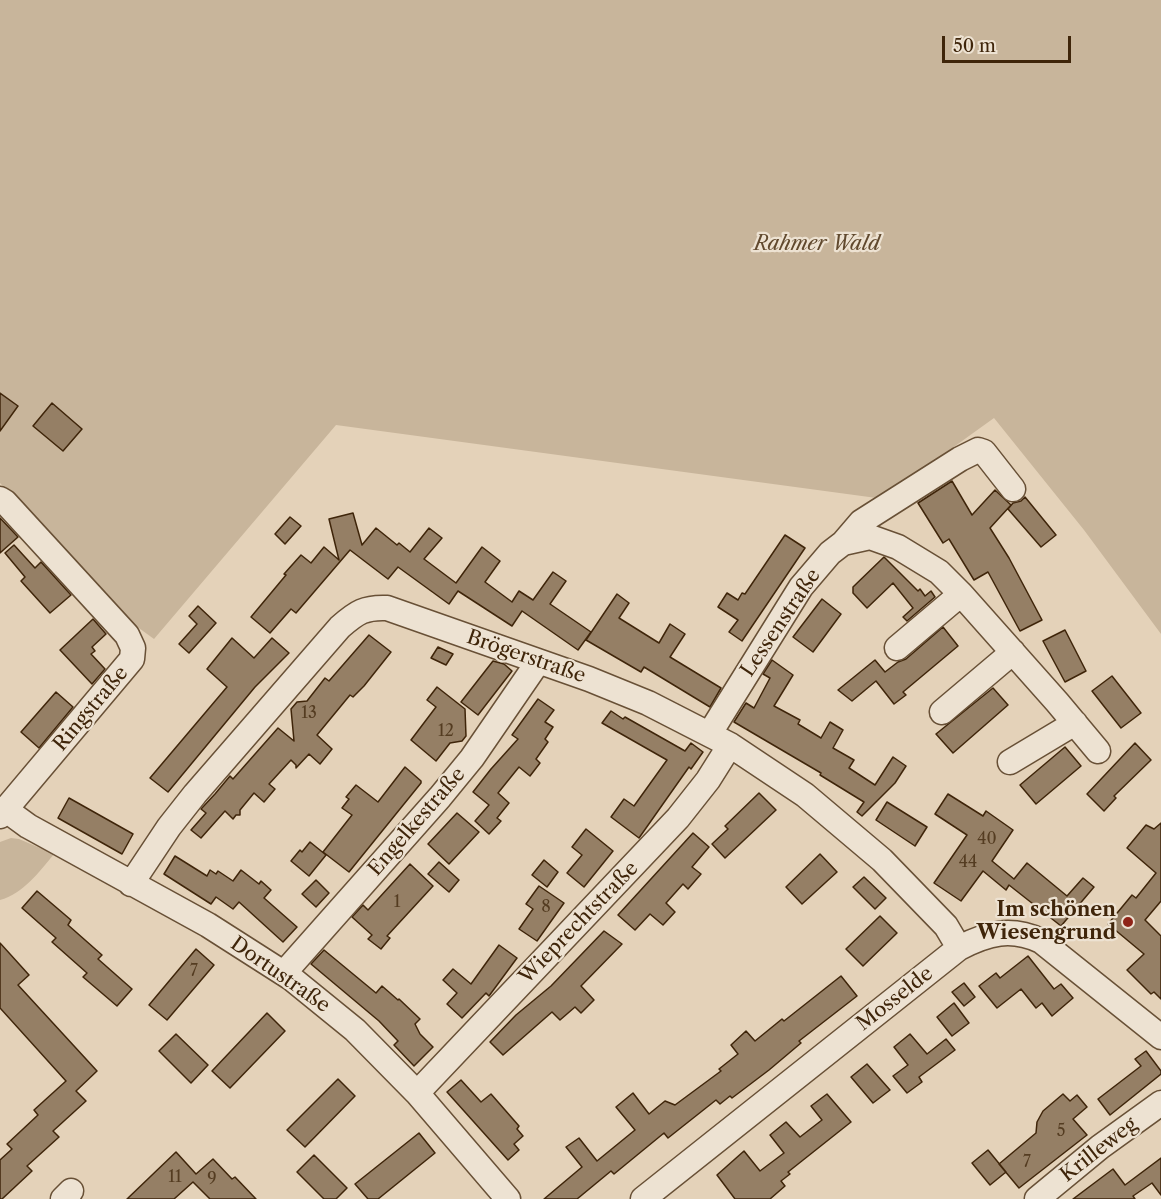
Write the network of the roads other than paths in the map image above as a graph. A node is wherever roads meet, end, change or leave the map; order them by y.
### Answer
1 (1013, 489) dead end
2 (0, 499) edge
3 (843, 543) junction
4 (961, 594) junction
5 (897, 648) dead end
6 (1013, 652) junction
7 (538, 662) junction
8 (942, 712) dead end
9 (1075, 723) junction
10 (720, 739) junction
11 (1098, 751) dead end
12 (1010, 762) dead end
13 (3, 813) edge
14 (131, 884) junction
15 (959, 948) junction
16 (284, 973) junction
17 (1161, 1037) edge
18 (417, 1093) junction
19 (1161, 1102) edge
20 (508, 1199) edge
21 (643, 1199) edge
22 (1037, 1199) edge

1 - 3 street, Lessenstraße
2 - 13 street, Ringstraße
3 - 4 street
3 - 10 street, Lessenstraße
4 - 5 street
4 - 6 street
6 - 8 street
6 - 9 street
7 - 10 street, Brögerstraße
7 - 14 street, Brögerstraße
7 - 16 street, Engelkestraße
9 - 11 street
9 - 12 street
10 - 15 street, Brögerstraße
10 - 18 street, Wieprechtstraße
13 - 14 street, Dortustraße
14 - 16 street, Dortustraße
15 - 17 street, Mosselde
15 - 21 street, Mosselde
16 - 18 street, Dortustraße
18 - 20 street, Dortustraße
19 - 22 street, Krilleweg

